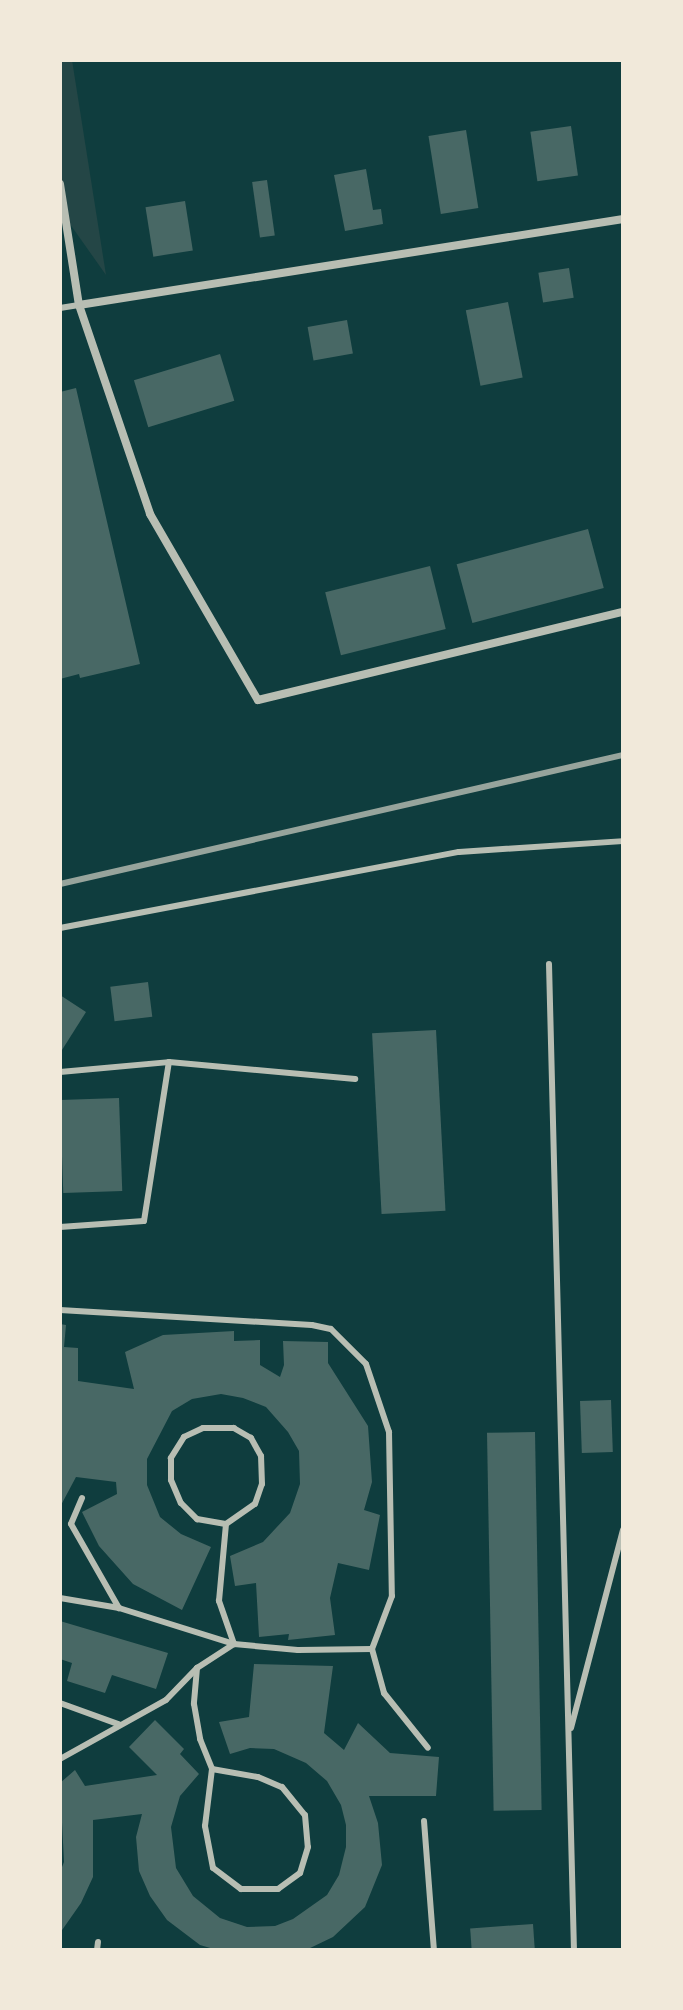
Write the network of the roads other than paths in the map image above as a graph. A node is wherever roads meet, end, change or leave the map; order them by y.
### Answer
1 (60, 184) edge
2 (623, 219) edge
3 (79, 305) junction
4 (60, 308) edge
5 (623, 612) edge
6 (623, 841) edge
7 (60, 928) edge
8 (549, 964) dead end
9 (169, 1062) junction
10 (60, 1072) edge
11 (355, 1079) dead end
12 (60, 1227) edge
13 (60, 1310) edge
14 (82, 1498) dead end
15 (226, 1524) junction
16 (623, 1530) edge
17 (60, 1598) edge
18 (119, 1608) junction
19 (234, 1644) junction
20 (372, 1649) junction
21 (197, 1668) junction
22 (60, 1703) edge
23 (118, 1724) junction
24 (569, 1738) junction
25 (428, 1748) dead end
26 (60, 1759) edge
27 (212, 1769) junction
28 (424, 1821) dead end
29 (434, 1950) edge
30 (574, 1950) edge

1 - 3 street
2 - 3 street
3 - 4 lane
3 - 5 street
6 - 7 lane
8 - 24 lane
9 - 10 lane
9 - 11 lane
9 - 12 lane
13 - 20 lane
14 - 18 lane
15 - 15 lane
15 - 19 lane
16 - 24 lane
17 - 18 lane
18 - 19 lane
19 - 20 lane
19 - 21 lane
20 - 25 lane
21 - 23 lane
21 - 27 lane
22 - 23 lane
23 - 26 lane
24 - 30 lane
27 - 27 lane
28 - 29 lane

